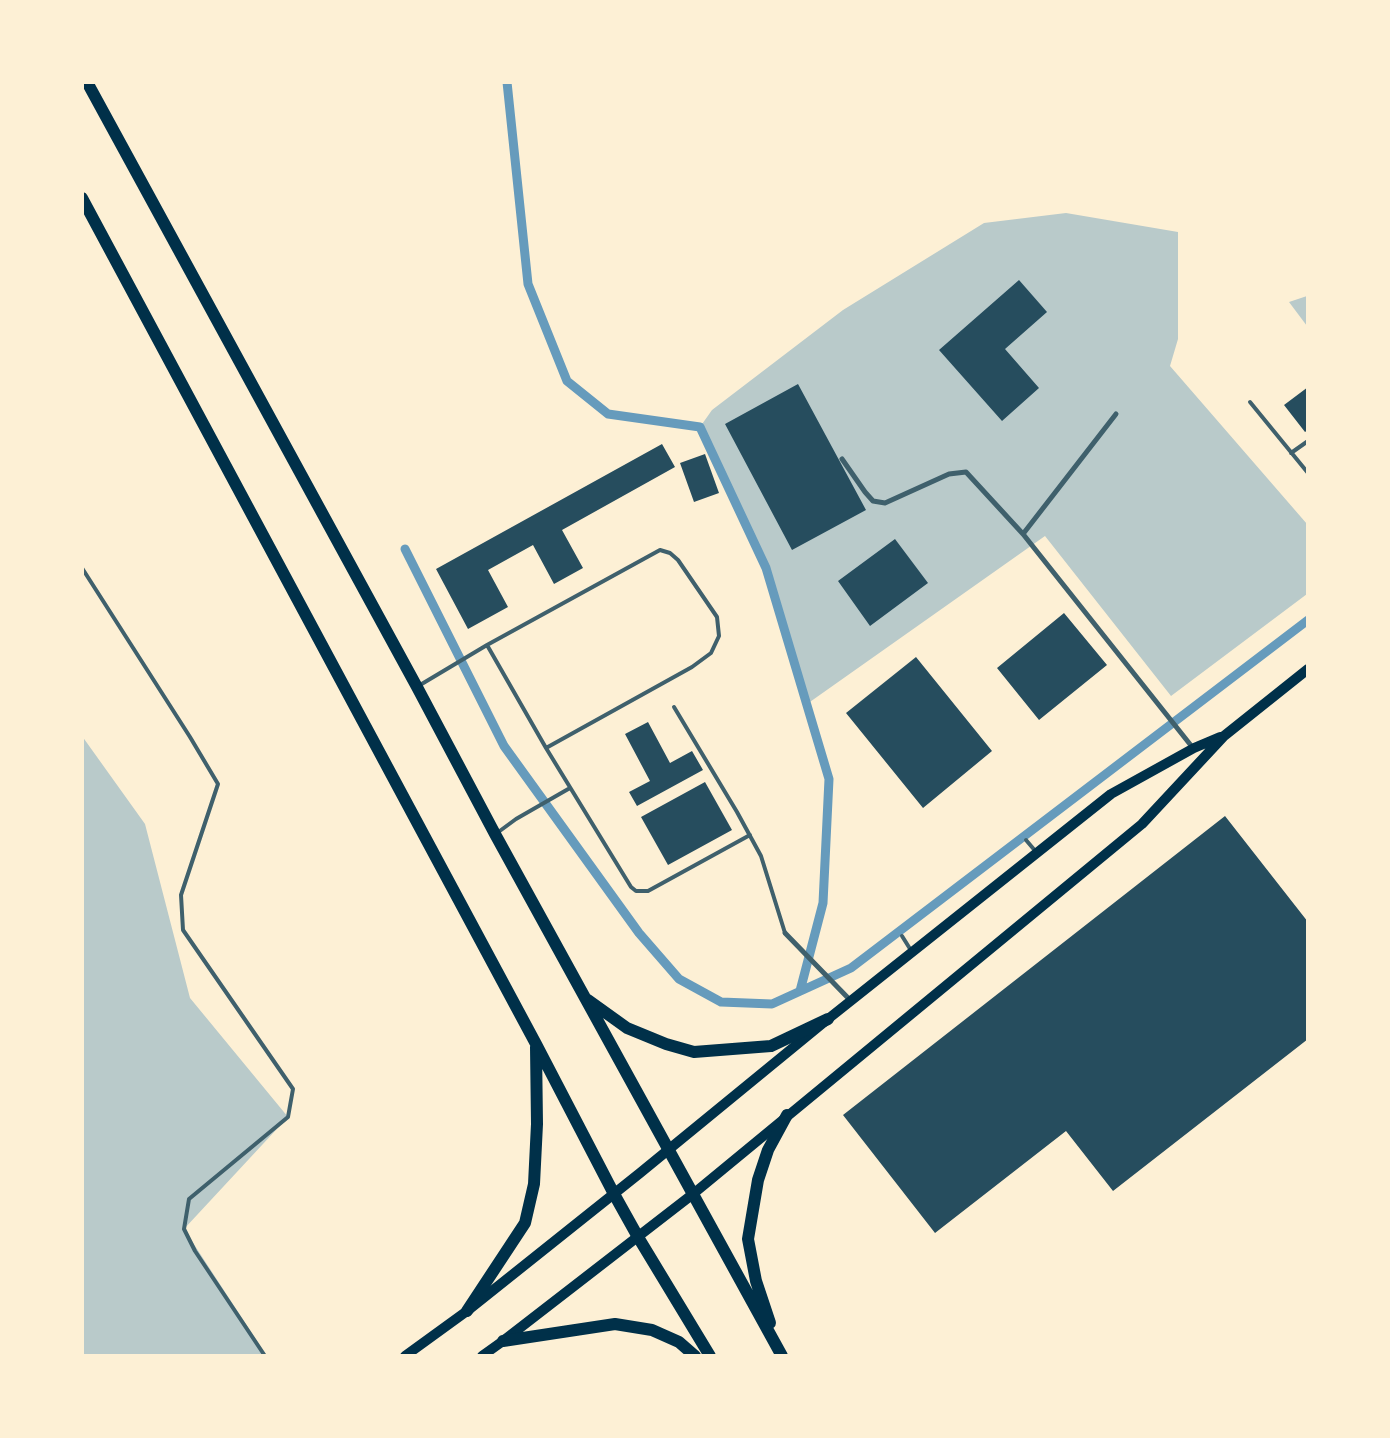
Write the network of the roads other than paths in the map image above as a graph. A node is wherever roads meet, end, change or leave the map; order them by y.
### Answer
1 (87, 82) edge
2 (82, 198) edge
3 (1250, 402) dead end
4 (1116, 414) dead end
5 (1308, 441) edge
6 (1291, 453) junction
7 (842, 459) dead end
8 (1308, 473) edge
9 (1023, 534) junction
10 (82, 568) edge
11 (487, 645) junction
12 (1308, 669) edge
13 (417, 687) junction
14 (674, 707) dead end
15 (1224, 736) junction
16 (546, 748) junction
17 (1194, 748) junction
18 (570, 788) junction
19 (495, 834) junction
20 (750, 835) junction
21 (1026, 840) dead end
22 (1037, 853) junction
23 (785, 933) joint
24 (902, 936) dead end
25 (912, 952) junction
26 (584, 997) junction
27 (851, 1001) junction
28 (828, 1019) junction
29 (536, 1044) junction
30 (787, 1115) junction
31 (668, 1150) junction
32 (614, 1194) junction
33 (693, 1194) junction
34 (638, 1237) junction
35 (467, 1311) junction
36 (503, 1341) junction
37 (781, 1354) edge
38 (265, 1356) edge
39 (406, 1356) edge
40 (482, 1356) edge
41 (695, 1356) edge
42 (710, 1356) edge

1 - 13 main road
2 - 29 main road
3 - 6 lane
4 - 9 street
5 - 6 lane
6 - 8 lane
7 - 9 street
9 - 17 street
10 - 38 lane
11 - 13 lane
11 - 16 lane
11 - 16 lane
12 - 15 main road
13 - 19 main road
14 - 20 lane
15 - 17 main road
15 - 30 main road
16 - 18 lane
17 - 22 main road
18 - 19 lane
18 - 20 lane
19 - 26 main road
20 - 23 lane
21 - 22 lane
22 - 25 main road
23 - 27 street
24 - 25 lane
25 - 27 main road
26 - 28 main road
26 - 31 main road
27 - 28 main road
28 - 31 main road
29 - 32 main road
29 - 35 main road
30 - 33 main road
30 - 37 main road
31 - 32 main road
31 - 33 main road
32 - 34 main road
32 - 35 main road
33 - 34 main road
33 - 37 main road
34 - 36 main road
34 - 42 main road
35 - 39 main road
36 - 40 main road
36 - 41 main road

